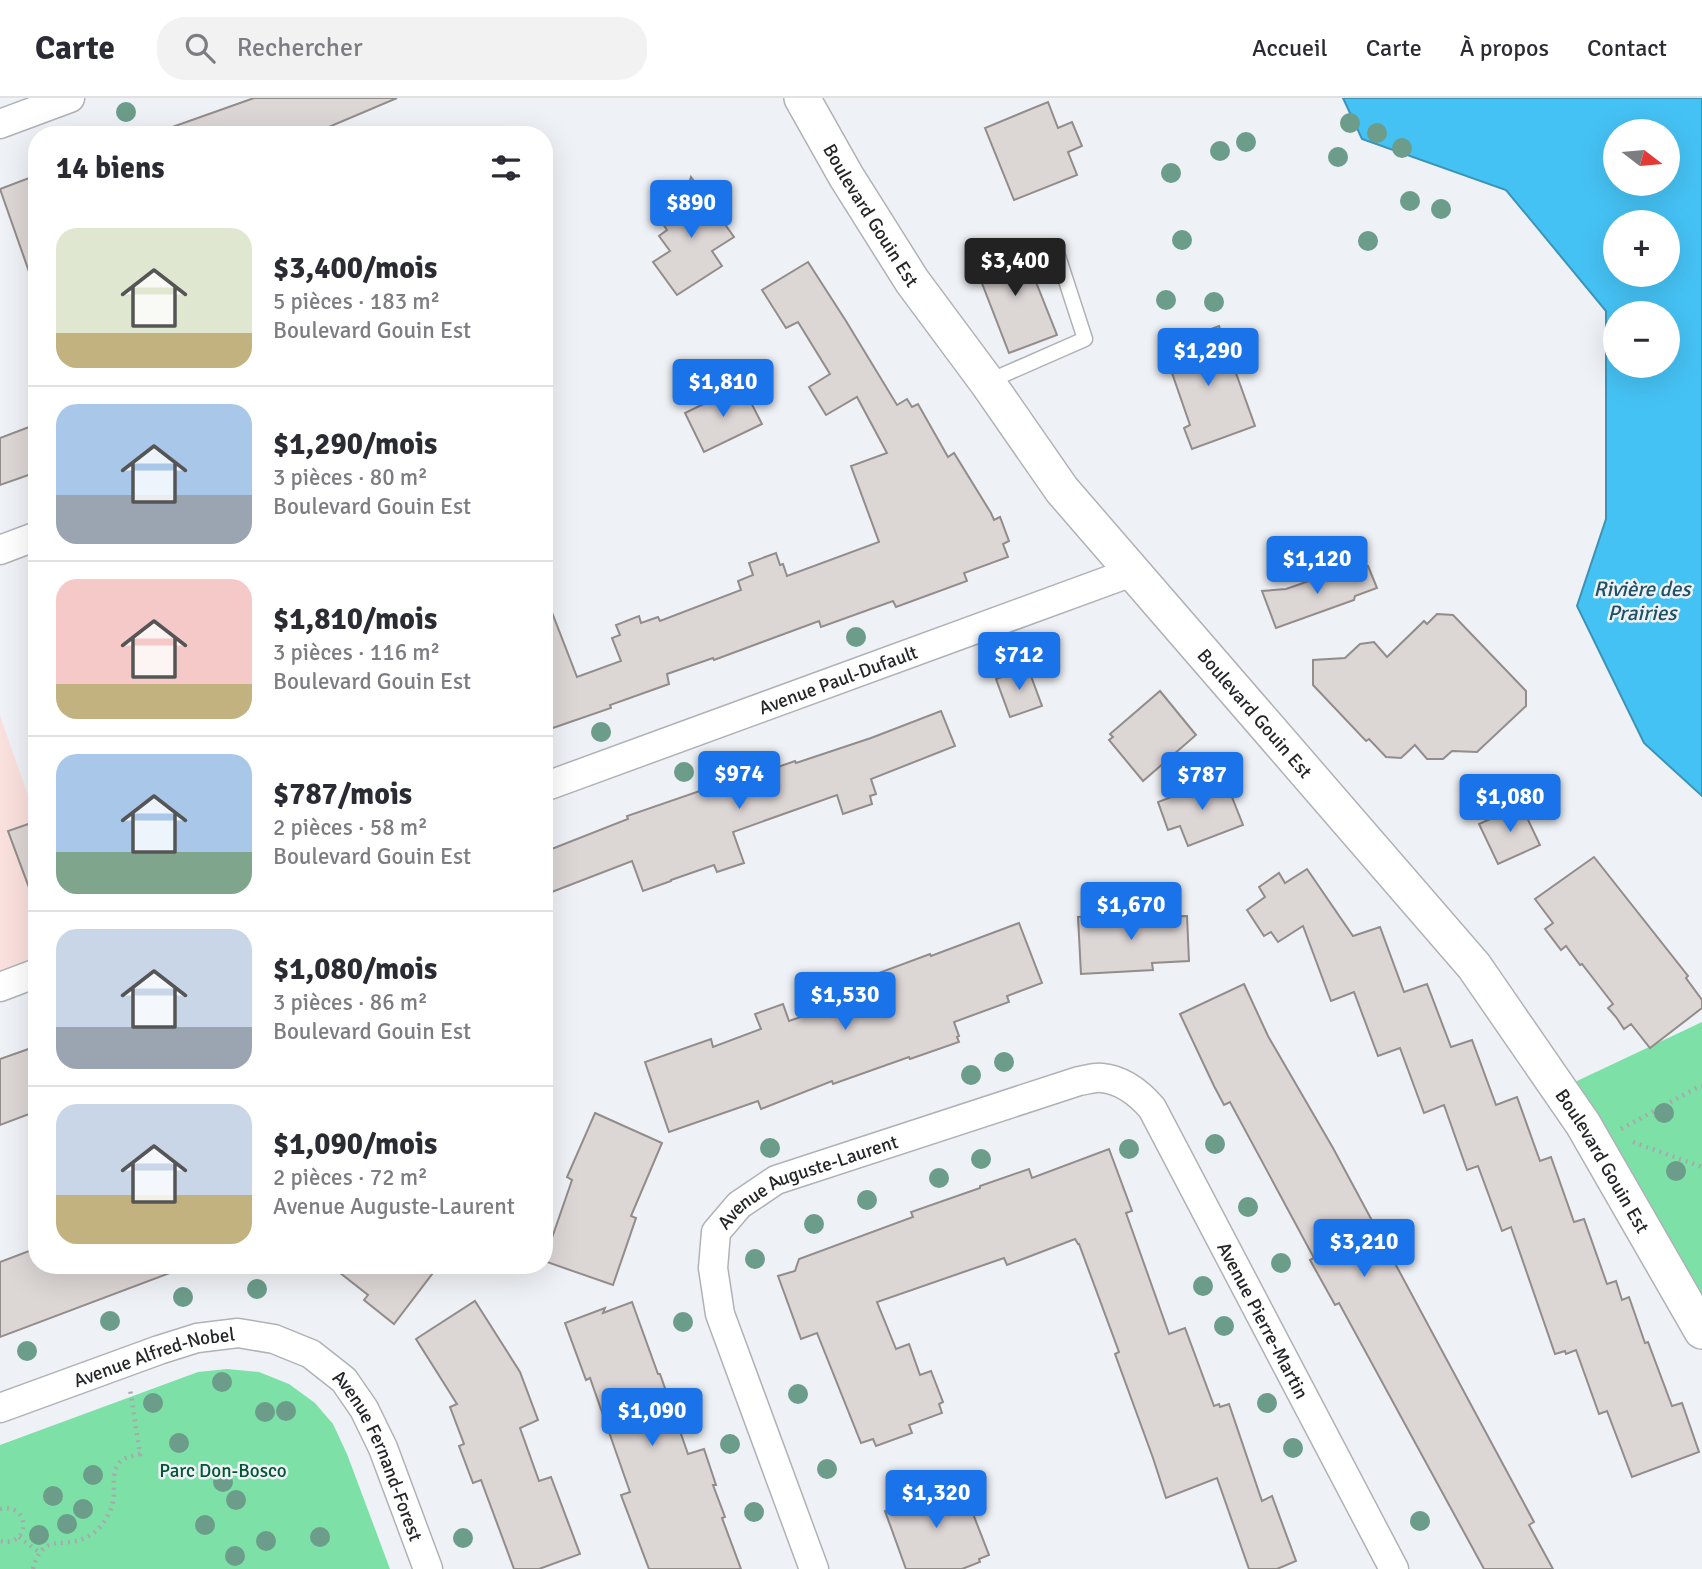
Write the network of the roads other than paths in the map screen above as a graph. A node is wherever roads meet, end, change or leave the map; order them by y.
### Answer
1 (70, 98) edge
2 (802, 98) edge
3 (0, 124) edge
4 (1058, 256) dead end
5 (987, 382) junction
6 (28, 539) edge
7 (0, 550) edge
8 (1132, 572) junction
9 (553, 784) edge
10 (28, 977) edge
11 (0, 987) edge
12 (1122, 1083) joint
13 (1702, 1331) edge
14 (311, 1354) joint
15 (0, 1408) edge
16 (428, 1569) edge
17 (814, 1569) edge
18 (1394, 1569) edge

1 - 3 street
2 - 5 street, Boulevard Gouin Est
4 - 5 lane
5 - 8 street, Boulevard Gouin Est
6 - 7 street
8 - 9 street, Avenue Paul-Dufault
8 - 13 street, Boulevard Gouin Est
10 - 11 street
12 - 17 street, Avenue Auguste-Laurent
12 - 18 street, Avenue Pierre-Martin
14 - 15 street, Avenue Alfred-Nobel
14 - 16 street, Avenue Fernand-Forest

